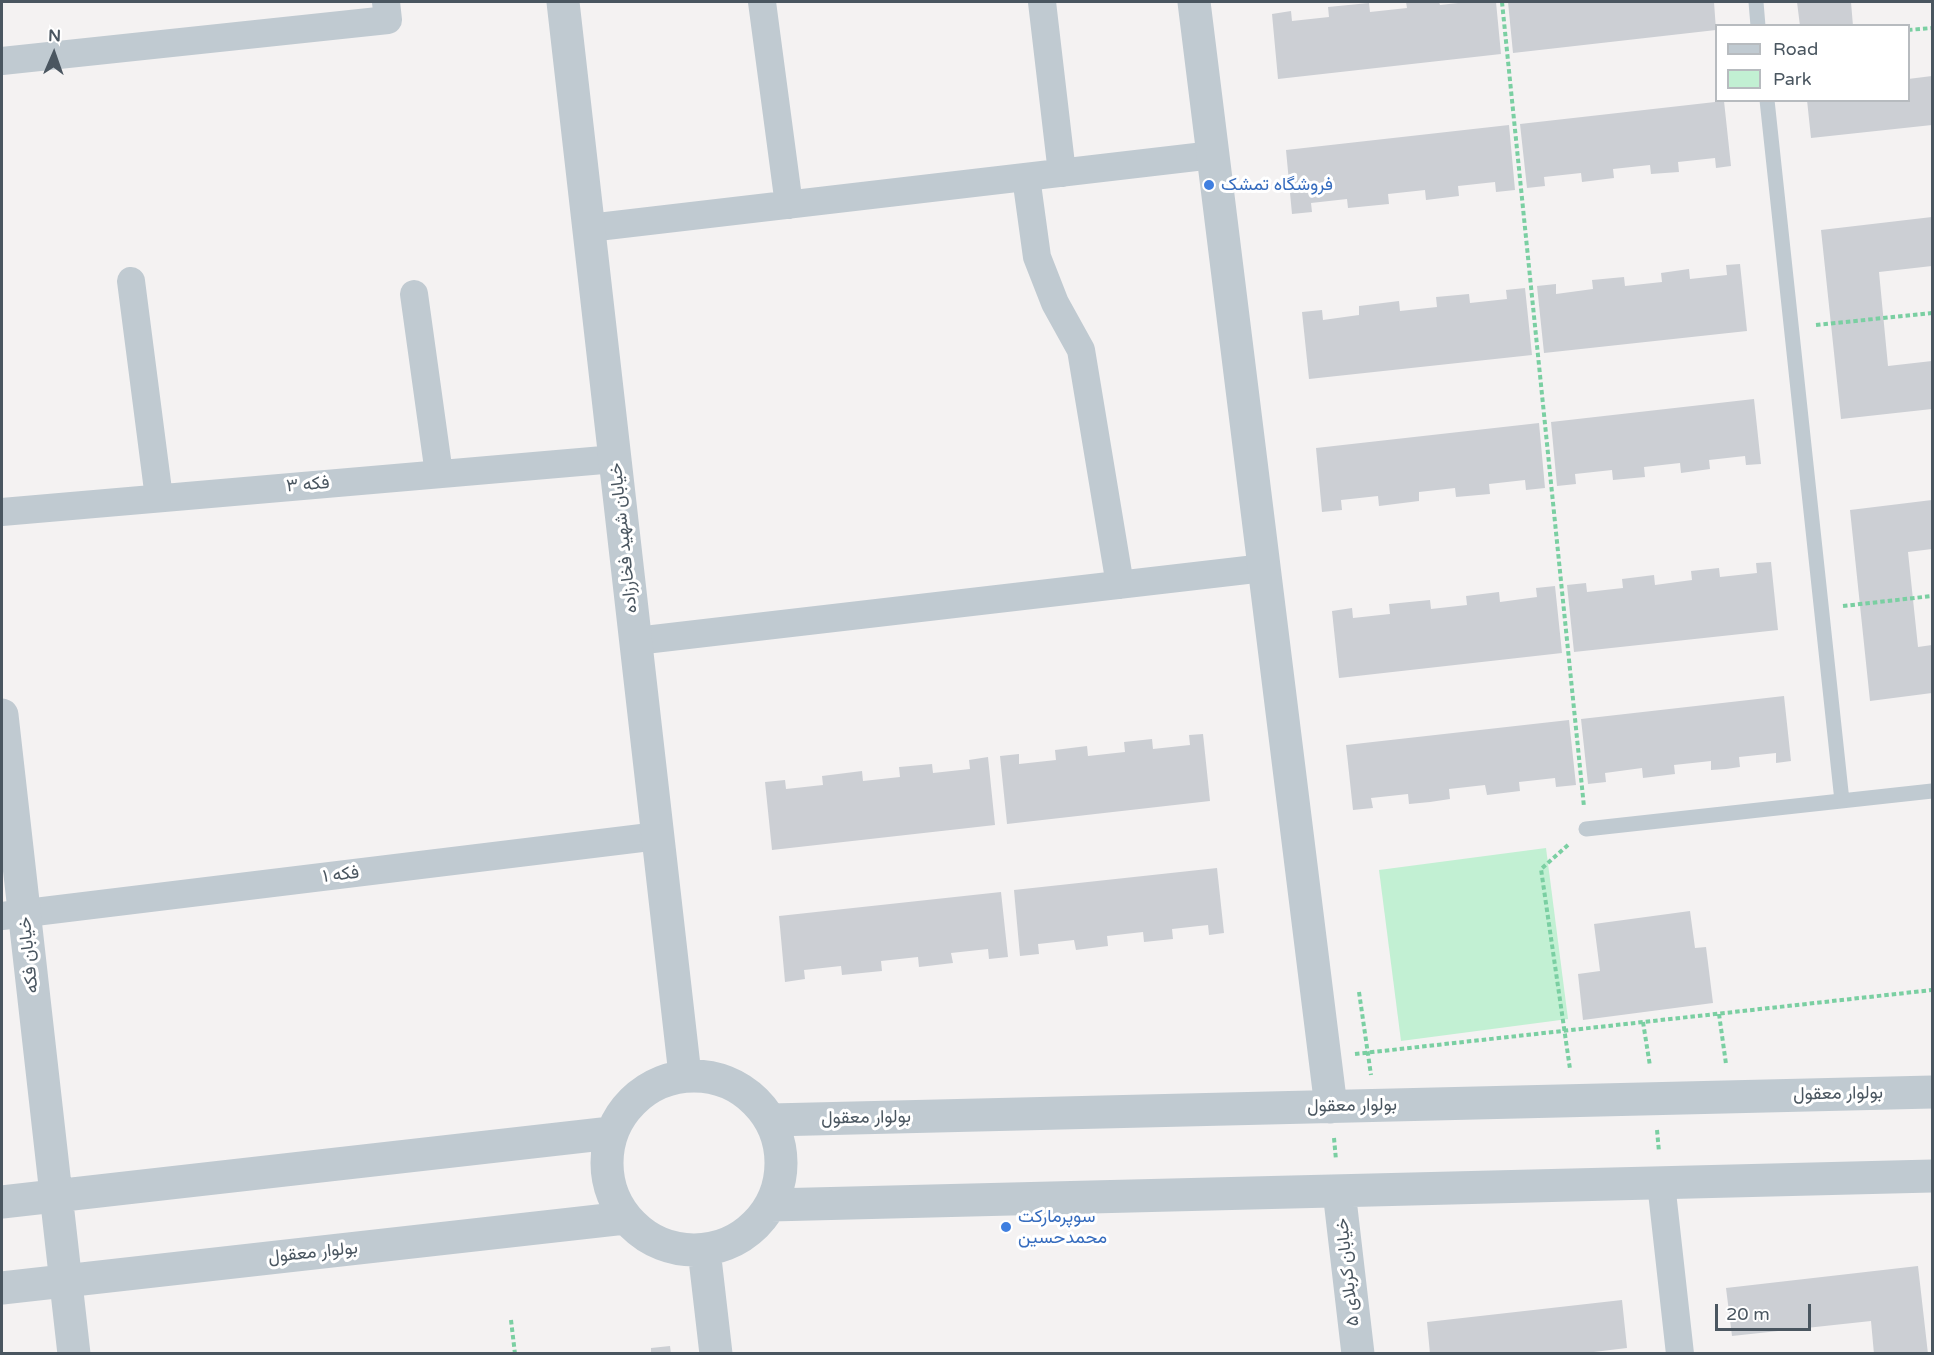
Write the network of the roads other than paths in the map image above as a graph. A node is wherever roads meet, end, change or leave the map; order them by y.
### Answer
1 (386, 2) edge
2 (563, 2) edge
3 (762, 2) edge
4 (1042, 2) edge
5 (1194, 2) edge
6 (1756, 2) edge
7 (1758, 24) edge
8 (2, 61) edge
9 (1767, 102) edge
10 (1213, 155) junction
11 (1062, 173) junction
12 (1026, 177) junction
13 (789, 205) junction
14 (589, 228) junction
15 (131, 281) dead end
16 (414, 294) dead end
17 (615, 459) junction
18 (439, 474) junction
19 (159, 498) junction
20 (2, 512) edge
21 (1264, 568) junction
22 (1120, 585) junction
23 (636, 641) junction
24 (2, 715) edge
25 (1932, 791) edge
26 (1842, 801) junction
27 (1586, 828) road end
28 (658, 836) junction
29 (13, 915) edge
30 (685, 1076) junction
31 (1932, 1092) edge
32 (1331, 1107) junction
33 (771, 1120) junction
34 (611, 1133) junction
35 (1932, 1176) edge
36 (1661, 1183) junction
37 (1339, 1191) junction
38 (56, 1196) junction
39 (2, 1202) edge
40 (771, 1205) junction
41 (625, 1218) junction
42 (705, 1250) junction
43 (66, 1281) junction
44 (2, 1288) edge
45 (74, 1353) edge
46 (716, 1353) edge
47 (1358, 1353) edge
48 (1680, 1353) edge

1 - 8 street
2 - 14 street, خیابان شهید فخارزاده
3 - 13 street
4 - 11 street
5 - 10 street
6 - 7 lane
9 - 26 lane
10 - 11 street
10 - 21 street
11 - 12 street
12 - 13 street
12 - 22 street
13 - 14 street
14 - 17 street, خیابان شهید فخارزاده
15 - 19 street
16 - 18 street
17 - 18 street, فکه ۳
17 - 23 street, خیابان شهید فخارزاده
18 - 19 street, فکه ۳
19 - 20 street, فکه ۳
21 - 22 street
21 - 32 street
22 - 23 street
23 - 28 street, خیابان شهید فخارزاده
24 - 29 street, خیابان فکه
25 - 26 lane
26 - 27 lane
28 - 29 street, فکه ۱
28 - 30 street, خیابان شهید فخارزاده
29 - 38 street, خیابان فکه
30 - 33 street
30 - 34 street
31 - 32 street, بولوار معقول
32 - 33 street, بولوار معقول
33 - 40 street
34 - 38 street
34 - 41 street
35 - 36 street
36 - 37 street
36 - 48 street
37 - 40 street
37 - 47 street, خیابان کربلای ۵
38 - 39 street
38 - 43 street, خیابان فکه
40 - 42 street
41 - 42 street
41 - 43 street, بولوار معقول
42 - 46 street
43 - 44 street, بولوار معقول
43 - 45 street, خیابان فکه

